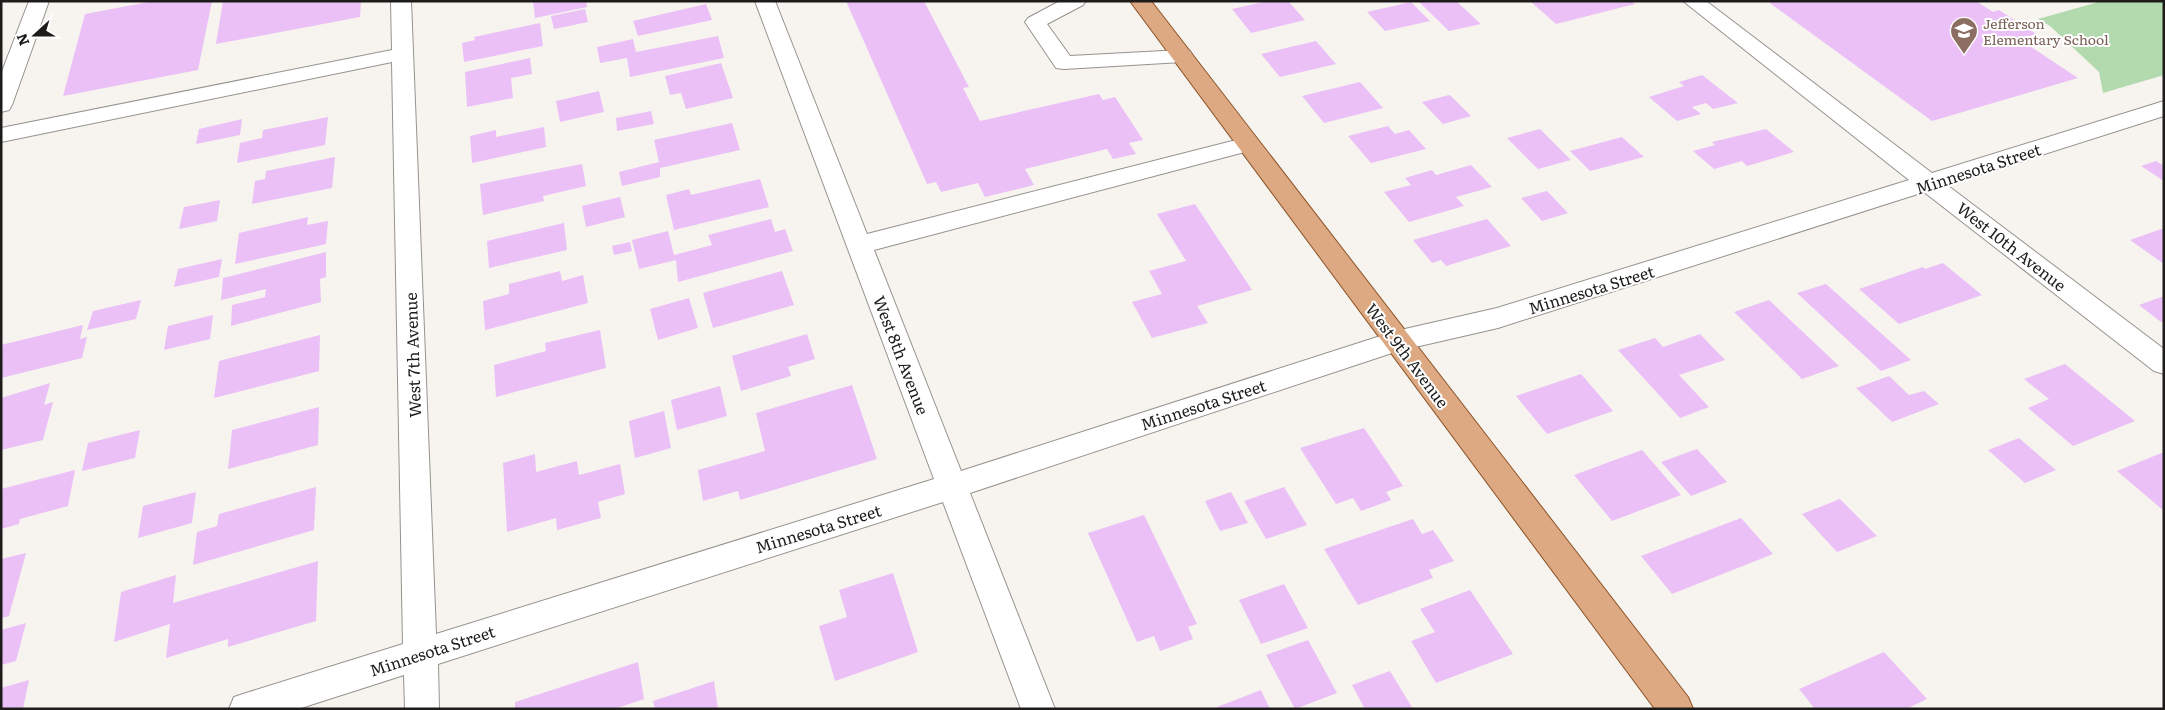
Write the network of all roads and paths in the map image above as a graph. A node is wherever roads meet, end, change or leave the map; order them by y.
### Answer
1 (39, 1) edge
2 (401, 1) edge
3 (765, 1) edge
4 (1076, 1) edge
5 (1140, 1) edge
6 (1693, 1) edge
7 (402, 54) junction
8 (1182, 56) junction
9 (1, 105) edge
10 (2164, 108) edge
11 (1, 135) edge
12 (1248, 144) junction
13 (1930, 183) junction
14 (860, 245) junction
15 (1396, 341) junction
16 (2164, 364) edge
17 (952, 486) junction
18 (421, 652) junction
19 (246, 709) edge
20 (422, 709) edge
21 (1038, 709) edge
22 (1676, 709) edge

1 - 9 street
2 - 7 street, West 7th Avenue
3 - 14 street, West 8th Avenue
4 - 8 street
5 - 8 main road, West 9th Avenue
6 - 13 street, West 10th Avenue
7 - 11 street
7 - 18 street, West 7th Avenue
8 - 12 main road, West 9th Avenue
10 - 13 street, Minnesota Street
12 - 14 street
12 - 15 main road, West 9th Avenue
13 - 15 street, Minnesota Street
13 - 16 street, West 10th Avenue
14 - 17 street, West 8th Avenue
15 - 17 street, Minnesota Street
15 - 22 main road, West 9th Avenue
17 - 18 street, Minnesota Street
17 - 21 street, West 8th Avenue
18 - 19 street, Minnesota Street
18 - 20 street, West 7th Avenue

